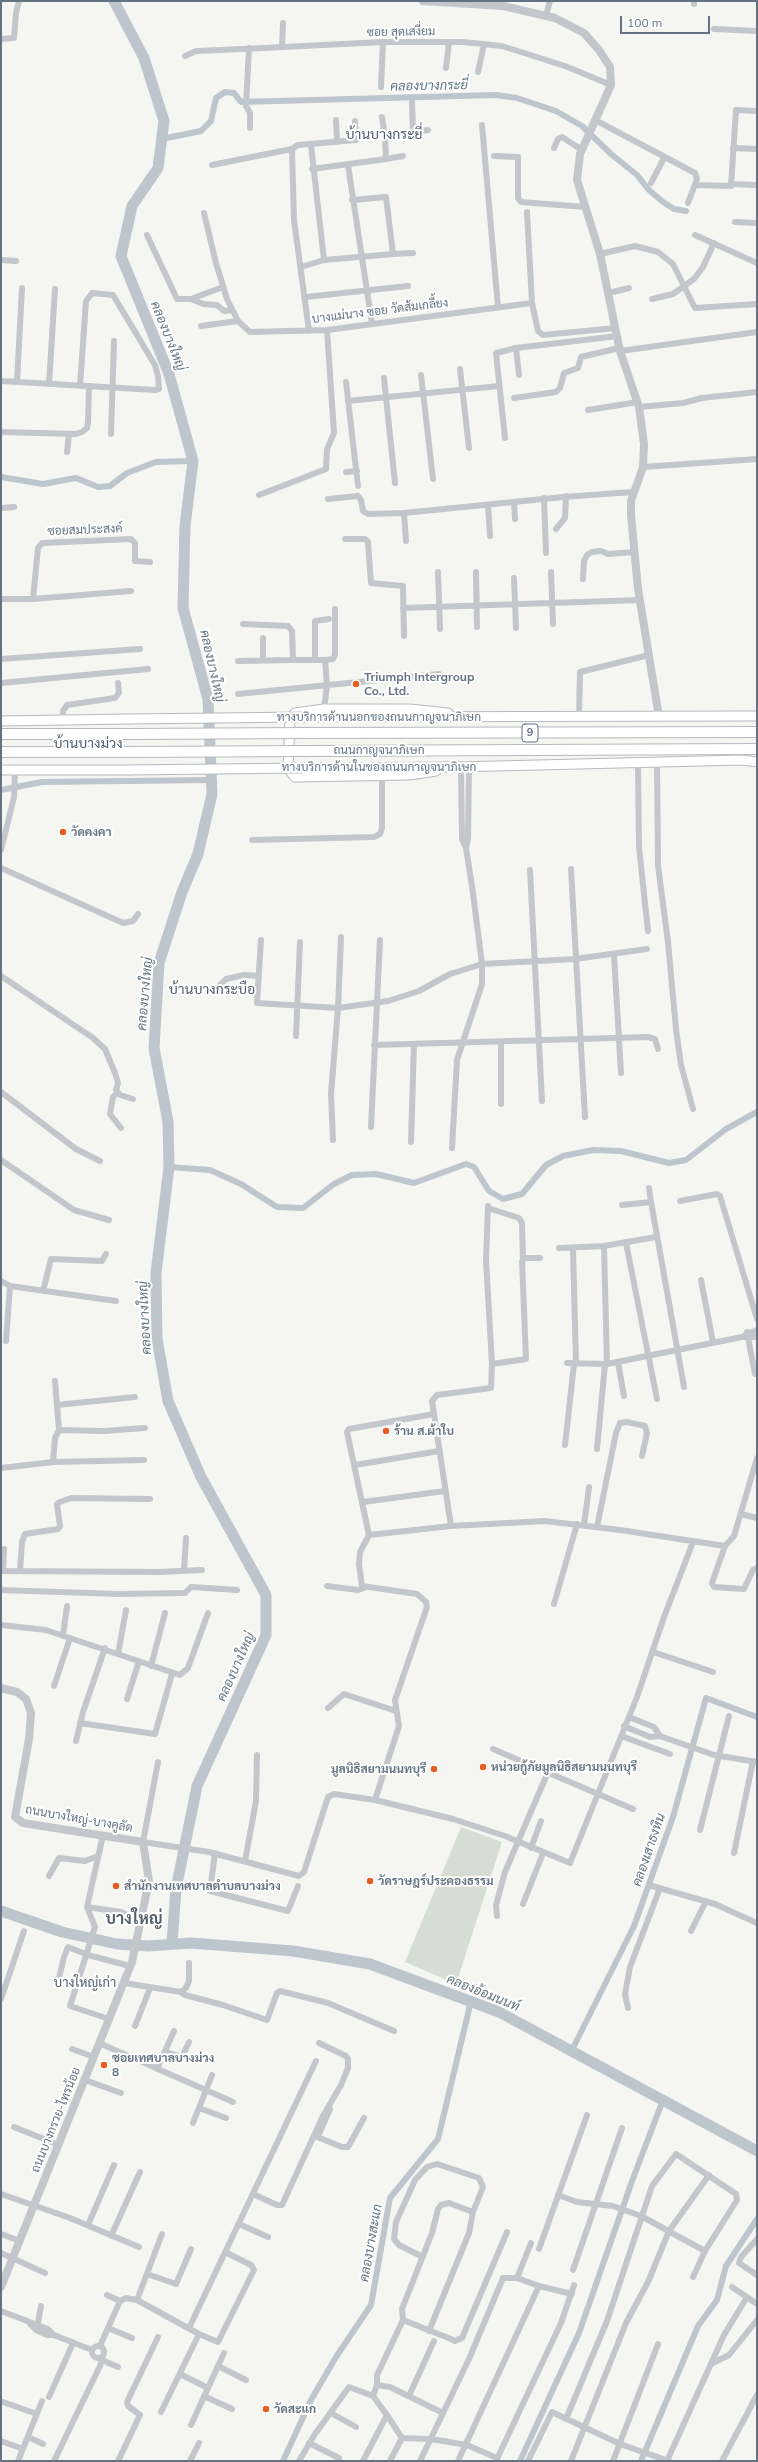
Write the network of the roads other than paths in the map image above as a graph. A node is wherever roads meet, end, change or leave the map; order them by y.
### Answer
1 (19, 1) edge
2 (423, 1) edge
3 (550, 1) edge
4 (480, 2) edge
5 (546, 15) junction
6 (283, 24) dead end
7 (714, 30) dead end
8 (757, 31) edge
9 (1, 39) edge
10 (383, 42) junction
11 (449, 42) junction
12 (484, 44) junction
13 (282, 47) junction
14 (249, 48) junction
15 (185, 56) dead end
16 (446, 68) dead end
17 (478, 72) dead end
18 (612, 85) junction
19 (380, 87) dead end
20 (412, 102) dead end
21 (757, 111) edge
22 (382, 117) dead end
23 (336, 120) dead end
24 (355, 121) dead end
25 (595, 124) junction
26 (482, 125) dead end
27 (250, 128) dead end
28 (428, 130) dead end
29 (413, 132) junction
30 (385, 137) junction
31 (337, 142) junction
32 (311, 145) junction
33 (554, 148) dead end
34 (733, 148) junction
35 (292, 149) junction
36 (757, 149) edge
37 (582, 150) junction
38 (404, 156) dead end
39 (494, 156) dead end
40 (664, 158) junction
41 (386, 159) junction
42 (212, 165) dead end
43 (348, 165) junction
44 (312, 169) junction
45 (651, 183) dead end
46 (731, 184) junction
47 (694, 185) junction
48 (757, 185) edge
49 (352, 200) junction
50 (688, 203) dead end
51 (585, 207) junction
52 (527, 212) dead end
53 (204, 213) dead end
54 (736, 222) dead end
55 (757, 224) edge
56 (147, 235) dead end
57 (695, 235) dead end
58 (714, 243) junction
59 (413, 253) dead end
60 (393, 254) junction
61 (600, 254) junction
62 (360, 258) junction
63 (1, 260) edge
64 (324, 260) junction
65 (16, 261) dead end
66 (757, 263) edge
67 (301, 267) junction
68 (685, 284) junction
69 (408, 286) dead end
70 (223, 287) junction
71 (22, 288) dead end
72 (629, 288) dead end
73 (55, 289) dead end
74 (368, 290) junction
75 (609, 293) junction
76 (306, 297) junction
77 (191, 299) junction
78 (652, 299) dead end
79 (532, 303) junction
80 (757, 304) edge
81 (498, 308) junction
82 (232, 310) junction
83 (238, 321) junction
84 (372, 324) junction
85 (201, 326) dead end
86 (327, 330) junction
87 (309, 331) junction
88 (617, 332) junction
89 (757, 332) edge
90 (114, 341) dead end
91 (516, 348) junction
92 (619, 349) junction
93 (460, 369) dead end
94 (519, 375) dead end
95 (421, 376) dead end
96 (384, 378) dead end
97 (1, 381) edge
98 (17, 382) junction
99 (346, 382) dead end
100 (49, 384) junction
101 (80, 386) junction
102 (89, 386) junction
103 (499, 386) junction
104 (112, 387) junction
105 (462, 390) junction
106 (757, 392) edge
107 (423, 393) junction
108 (386, 397) junction
109 (514, 398) dead end
110 (348, 401) junction
111 (638, 404) junction
112 (588, 410) dead end
113 (1, 432) edge
114 (69, 434) junction
115 (111, 434) dead end
116 (505, 438) dead end
117 (469, 448) dead end
118 (67, 452) dead end
119 (757, 459) edge
120 (643, 467) junction
121 (357, 471) junction
122 (346, 472) dead end
123 (433, 479) dead end
124 (395, 483) dead end
125 (358, 486) dead end
126 (633, 492) junction
127 (259, 495) dead end
128 (566, 496) junction
129 (544, 498) junction
130 (328, 499) dead end
131 (514, 502) junction
132 (488, 505) junction
133 (14, 507) dead end
134 (1, 508) edge
135 (404, 513) junction
136 (515, 519) dead end
137 (556, 529) dead end
138 (490, 536) dead end
139 (345, 540) dead end
140 (406, 541) dead end
141 (635, 552) junction
142 (546, 553) dead end
143 (150, 562) dead end
144 (438, 572) dead end
145 (476, 572) dead end
146 (551, 572) dead end
147 (514, 578) dead end
148 (583, 579) dead end
149 (131, 591) dead end
150 (1, 599) edge
151 (33, 599) junction
152 (639, 600) junction
153 (552, 603) junction
154 (515, 605) junction
155 (439, 606) junction
156 (477, 606) junction
157 (404, 608) junction
158 (335, 609) dead end
159 (329, 620) dead end
160 (243, 624) dead end
161 (553, 624) dead end
162 (477, 627) dead end
163 (516, 628) dead end
164 (440, 629) dead end
165 (404, 636) dead end
166 (263, 638) dead end
167 (140, 649) dead end
168 (649, 656) junction
169 (1, 659) edge
170 (262, 660) junction
171 (293, 660) junction
172 (315, 660) junction
173 (325, 660) junction
174 (238, 661) dead end
175 (148, 668) dead end
176 (439, 674) dead end
177 (1, 683) edge
178 (118, 683) dead end
179 (327, 686) junction
180 (238, 694) dead end
181 (324, 710) junction
182 (757, 716) edge
183 (470, 717) junction
184 (579, 717) junction
185 (659, 717) junction
186 (725, 718) junction
187 (757, 720) edge
188 (1, 722) edge
189 (63, 722) junction
190 (757, 732) edge
191 (1, 734) edge
192 (757, 749) edge
193 (1, 752) edge
194 (757, 761) edge
195 (638, 762) junction
196 (657, 762) junction
197 (462, 767) junction
198 (1, 770) edge
199 (15, 770) junction
200 (382, 775) junction
201 (252, 840) dead end
202 (2, 843) edge
203 (1, 850) edge
204 (1, 868) edge
205 (571, 868) dead end
206 (530, 870) dead end
207 (138, 914) dead end
208 (648, 931) dead end
209 (341, 936) dead end
210 (261, 940) dead end
211 (380, 940) dead end
212 (300, 942) dead end
213 (647, 949) dead end
214 (614, 955) junction
215 (575, 959) junction
216 (535, 961) junction
217 (482, 964) junction
218 (1, 976) edge
219 (258, 976) junction
220 (219, 986) dead end
221 (379, 1003) junction
222 (298, 1005) junction
223 (338, 1008) junction
224 (296, 1036) dead end
225 (618, 1037) junction
226 (579, 1038) junction
227 (540, 1040) junction
228 (462, 1042) junction
229 (501, 1042) junction
230 (414, 1044) junction
231 (374, 1045) junction
232 (658, 1049) dead end
233 (621, 1073) dead end
234 (1, 1092) edge
235 (118, 1092) junction
236 (133, 1099) dead end
237 (542, 1101) dead end
238 (501, 1104) dead end
239 (693, 1109) dead end
240 (585, 1117) dead end
241 (371, 1127) dead end
242 (121, 1128) dead end
243 (333, 1140) dead end
244 (410, 1142) dead end
245 (452, 1148) dead end
246 (1, 1160) edge
247 (100, 1161) dead end
248 (649, 1188) dead end
249 (680, 1200) dead end
250 (651, 1202) junction
251 (622, 1205) dead end
252 (109, 1220) dead end
253 (656, 1237) junction
254 (626, 1243) junction
255 (604, 1246) junction
256 (559, 1248) dead end
257 (573, 1248) junction
258 (106, 1254) dead end
259 (540, 1258) dead end
260 (523, 1259) junction
261 (701, 1280) dead end
262 (1, 1281) edge
263 (10, 1286) junction
264 (43, 1291) junction
265 (116, 1301) dead end
266 (757, 1319) edge
267 (757, 1330) edge
268 (748, 1335) junction
269 (757, 1337) edge
270 (6, 1342) dead end
271 (713, 1342) junction
272 (678, 1349) junction
273 (648, 1355) junction
274 (618, 1362) junction
275 (567, 1363) dead end
276 (492, 1364) junction
277 (575, 1364) junction
278 (606, 1364) junction
279 (755, 1374) dead end
280 (55, 1381) dead end
281 (684, 1387) dead end
282 (624, 1396) dead end
283 (135, 1397) dead end
284 (657, 1399) dead end
285 (57, 1405) junction
286 (434, 1414) junction
287 (145, 1428) dead end
288 (59, 1430) junction
289 (566, 1445) dead end
290 (597, 1449) dead end
291 (439, 1451) junction
292 (642, 1456) dead end
293 (757, 1458) edge
294 (144, 1460) dead end
295 (53, 1462) junction
296 (355, 1465) junction
297 (1, 1468) edge
298 (589, 1488) dead end
299 (445, 1491) junction
300 (150, 1499) dead end
301 (363, 1502) junction
302 (742, 1514) junction
303 (757, 1518) edge
304 (577, 1524) junction
305 (584, 1525) junction
306 (451, 1526) junction
307 (597, 1527) junction
308 (369, 1535) junction
309 (186, 1538) dead end
310 (693, 1542) junction
311 (724, 1546) junction
312 (4, 1549) dead end
313 (757, 1568) edge
314 (184, 1570) junction
315 (202, 1570) dead end
316 (2, 1571) edge
317 (20, 1571) junction
318 (327, 1586) dead end
319 (364, 1588) junction
320 (1, 1590) edge
321 (237, 1590) dead end
322 (554, 1604) dead end
323 (68, 1606) dead end
324 (126, 1610) dead end
325 (165, 1613) dead end
326 (208, 1613) dead end
327 (1, 1625) edge
328 (63, 1636) junction
329 (70, 1638) junction
330 (105, 1648) junction
331 (653, 1652) junction
332 (118, 1654) junction
333 (139, 1661) junction
334 (151, 1666) junction
335 (713, 1672) dead end
336 (172, 1674) junction
337 (54, 1686) dead end
338 (1, 1688) edge
339 (128, 1699) dead end
340 (328, 1708) dead end
341 (396, 1712) junction
342 (729, 1716) dead end
343 (629, 1717) junction
344 (80, 1723) junction
345 (624, 1726) junction
346 (621, 1736) junction
347 (660, 1736) junction
348 (76, 1741) dead end
349 (493, 1750) dead end
350 (670, 1754) dead end
351 (257, 1755) dead end
352 (718, 1756) junction
353 (158, 1762) dead end
354 (755, 1762) edge
355 (548, 1772) junction
356 (598, 1793) junction
357 (375, 1800) junction
358 (633, 1809) dead end
359 (542, 1821) dead end
360 (700, 1830) dead end
361 (103, 1835) junction
362 (517, 1841) junction
363 (143, 1842) junction
364 (531, 1848) junction
365 (215, 1853) junction
366 (543, 1853) junction
367 (734, 1853) dead end
368 (98, 1856) junction
369 (244, 1861) junction
370 (49, 1876) dead end
371 (298, 1886) dead end
372 (652, 1886) dead end
373 (660, 1888) junction
374 (706, 1901) junction
375 (523, 1904) dead end
376 (87, 1908) junction
377 (497, 1916) dead end
378 (142, 1923) junction
379 (757, 1923) edge
380 (24, 1931) dead end
381 (691, 1931) dead end
382 (89, 1952) junction
383 (189, 1963) dead end
384 (131, 1964) junction
385 (58, 1982) dead end
386 (124, 1983) junction
387 (150, 1988) junction
388 (181, 1992) junction
389 (1, 1999) edge
390 (628, 2008) dead end
391 (109, 2019) junction
392 (135, 2026) dead end
393 (174, 2031) dead end
394 (394, 2031) dead end
395 (190, 2042) dead end
396 (99, 2043) junction
397 (319, 2043) dead end
398 (72, 2049) dead end
399 (165, 2052) junction
400 (94, 2057) junction
401 (316, 2061) dead end
402 (157, 2069) junction
403 (212, 2075) dead end
404 (85, 2080) junction
405 (206, 2091) junction
406 (121, 2093) dead end
407 (233, 2102) dead end
408 (331, 2104) junction
409 (199, 2108) junction
410 (587, 2115) dead end
411 (226, 2118) dead end
412 (364, 2118) dead end
413 (194, 2123) dead end
414 (14, 2127) dead end
415 (622, 2128) dead end
416 (318, 2137) junction
417 (59, 2145) junction
418 (304, 2159) junction
419 (114, 2165) dead end
420 (140, 2172) dead end
421 (709, 2175) junction
422 (1, 2194) edge
423 (253, 2194) junction
424 (558, 2195) junction
425 (596, 2203) junction
426 (34, 2205) junction
427 (473, 2212) junction
428 (641, 2216) junction
429 (239, 2224) junction
430 (88, 2225) junction
431 (670, 2231) junction
432 (508, 2232) dead end
433 (1, 2234) edge
434 (162, 2234) dead end
435 (111, 2236) junction
436 (268, 2237) dead end
437 (757, 2239) edge
438 (20, 2241) junction
439 (531, 2243) dead end
440 (139, 2247) dead end
441 (191, 2249) dead end
442 (539, 2249) dead end
443 (705, 2251) junction
444 (225, 2252) junction
445 (1, 2254) edge
446 (423, 2257) junction
447 (12, 2259) junction
448 (573, 2270) dead end
449 (45, 2273) dead end
450 (147, 2274) junction
451 (757, 2275) edge
452 (693, 2277) dead end
453 (517, 2278) junction
454 (2, 2282) edge
455 (540, 2286) junction
456 (574, 2286) dead end
457 (732, 2287) dead end
458 (572, 2294) junction
459 (107, 2295) dead end
460 (747, 2297) junction
461 (137, 2300) junction
462 (120, 2301) junction
463 (757, 2304) edge
464 (41, 2306) dead end
465 (1, 2311) edge
466 (403, 2320) junction
467 (757, 2320) edge
468 (38, 2327) junction
469 (108, 2328) junction
470 (189, 2328) junction
471 (429, 2331) junction
472 (200, 2334) junction
473 (158, 2337) dead end
474 (132, 2338) dead end
475 (434, 2342) dead end
476 (73, 2343) junction
477 (658, 2344) dead end
478 (100, 2346) junction
479 (92, 2350) junction
480 (224, 2354) dead end
481 (102, 2358) junction
482 (711, 2364) junction
483 (218, 2366) junction
484 (118, 2367) dead end
485 (180, 2374) junction
486 (246, 2380) dead end
487 (377, 2385) junction
488 (208, 2388) junction
489 (757, 2395) edge
490 (204, 2396) junction
491 (373, 2396) junction
492 (409, 2396) junction
493 (49, 2397) dead end
494 (42, 2401) dead end
495 (4, 2402) dead end
496 (232, 2409) dead end
497 (161, 2412) dead end
498 (443, 2413) junction
499 (37, 2414) junction
500 (330, 2414) junction
501 (386, 2415) junction
502 (566, 2419) junction
503 (191, 2425) dead end
504 (356, 2427) dead end
505 (586, 2428) junction
506 (28, 2437) junction
507 (402, 2438) junction
508 (431, 2439) junction
509 (1, 2441) edge
510 (199, 2443) dead end
511 (309, 2443) junction
512 (43, 2444) dead end
513 (620, 2444) junction
514 (466, 2445) junction
515 (23, 2448) junction
516 (339, 2458) dead end
517 (496, 2460) edge
518 (18, 2461) edge
519 (54, 2461) edge
520 (118, 2461) edge
521 (190, 2461) edge
522 (299, 2461) edge
523 (363, 2461) edge
524 (390, 2461) edge
525 (420, 2461) edge
526 (458, 2461) edge
527 (528, 2461) edge
528 (571, 2461) edge
529 (613, 2461) edge
530 (668, 2461) edge
531 (722, 2461) edge

1 - 9 street
2 - 4 street
3 - 5 street
4 - 5 street
5 - 18 street
6 - 13 street
7 - 8 street
10 - 11 street, ซอย สุดเสงี่ยม
10 - 13 street, ซอย สุดเสงี่ยม
10 - 19 street
11 - 12 street, ซอย สุดเสงี่ยม
11 - 16 street
12 - 17 street
12 - 18 street, ซอย สุดเสงี่ยม
13 - 14 street, ซอย สุดเสงี่ยม
14 - 15 street, ซอย สุดเสงี่ยม
14 - 27 street
18 - 25 street
20 - 29 street
21 - 34 street
22 - 30 street
23 - 31 street
24 - 31 street
25 - 37 street
25 - 40 street
26 - 81 street
28 - 29 street
29 - 30 street
30 - 41 street
31 - 32 street
32 - 35 street
32 - 44 street
33 - 37 street
34 - 36 street
34 - 46 street
35 - 42 street
35 - 67 street
37 - 51 street
38 - 41 street
39 - 51 street
40 - 45 street
40 - 47 street
41 - 43 street
43 - 44 street
43 - 49 street
44 - 64 street
46 - 47 street
46 - 48 street
47 - 50 street
49 - 60 street
49 - 62 street
51 - 61 street
52 - 79 street
53 - 70 street, บางแม่นาง ซอย วัดส้มเกลี้ยง
54 - 55 street
56 - 77 street
57 - 58 street
58 - 66 street
58 - 68 street
59 - 60 street
60 - 62 street
61 - 68 street
61 - 75 street
62 - 64 street
62 - 74 street
63 - 65 street
64 - 67 street
67 - 76 street
68 - 78 street
68 - 80 street
69 - 74 street
70 - 77 street
70 - 82 street, บางแม่นาง ซอย วัดส้มเกลี้ยง
71 - 98 street
72 - 75 street
73 - 100 street
74 - 76 street
74 - 84 street
75 - 88 street
76 - 87 street
77 - 82 street
79 - 81 street, บางแม่นาง ซอย วัดส้มเกลี้ยง
79 - 88 street
81 - 84 street, บางแม่นาง ซอย วัดส้มเกลี้ยง
82 - 83 street, บางแม่นาง ซอย วัดส้มเกลี้ยง
83 - 85 street
83 - 87 street, บางแม่นาง ซอย วัดส้มเกลี้ยง
84 - 86 street, บางแม่นาง ซอย วัดส้มเกลี้ยง
86 - 87 street, บางแม่นาง ซอย วัดส้มเกลี้ยง
86 - 127 street
88 - 91 street
88 - 92 street
89 - 92 street
90 - 104 street
91 - 94 street
91 - 103 street
92 - 109 street
92 - 111 street
93 - 105 street
95 - 107 street
96 - 108 street
97 - 98 street
98 - 100 street
99 - 110 street
100 - 101 street
101 - 102 street
101 - 104 street
102 - 104 street
102 - 114 street
103 - 105 street
103 - 116 street
104 - 115 street
105 - 107 street
105 - 117 street
106 - 111 street
107 - 108 street
107 - 123 street
108 - 110 street
108 - 124 street
110 - 121 street
111 - 112 street
111 - 120 street
113 - 114 street
114 - 118 street
119 - 120 street
120 - 126 street
121 - 122 street
121 - 125 street
126 - 128 street
126 - 141 street
128 - 129 street
128 - 137 street
129 - 131 street
129 - 142 street
130 - 135 street
131 - 132 street
131 - 136 street
132 - 135 street
132 - 138 street
133 - 134 street
135 - 140 street
139 - 157 street
141 - 148 street
141 - 152 street
143 - 151 street, ซอยสมประสงค์
144 - 155 street
145 - 156 street
146 - 153 street
147 - 154 street
149 - 151 street
150 - 151 street
152 - 153 street
152 - 168 street
153 - 154 street
153 - 161 street
154 - 156 street
154 - 163 street
155 - 156 street
155 - 157 street
155 - 164 street
156 - 162 street
157 - 165 street
158 - 173 street
159 - 172 street
160 - 171 street
166 - 170 street
167 - 169 street
168 - 184 street
168 - 185 street
170 - 171 street
170 - 174 street
171 - 172 street
172 - 173 street
173 - 179 street
175 - 177 street
176 - 179 street
178 - 189 street
179 - 180 street
179 - 181 street
181 - 183 main road
181 - 200 main road
182 - 186 main road, ทางบริการด้านนอกของถนนกาญจนาภิเษก
183 - 184 main road, ทางบริการด้านนอกของถนนกาญจนาภิเษก
183 - 189 main road, ทางบริการด้านนอกของถนนกาญจนาภิเษก, bridge
184 - 185 main road, ทางบริการด้านนอกของถนนกาญจนาภิเษก
185 - 186 main road, ทางบริการด้านนอกของถนนกาญจนาภิเษก
186 - 187 main road
188 - 189 main road, ทางบริการด้านนอกของถนนกาญจนาภิเษก
190 - 191 highway, ถนนกาญจนาภิเษก / 9, bridge
192 - 193 highway, ถนนกาญจนาภิเษก / 9, bridge
194 - 196 main road, ทางบริการด้านในของถนนกาญจนาภิเษก
195 - 196 main road, ทางบริการด้านในของถนนกาญจนาภิเษก
195 - 197 main road, ทางบริการด้านในของถนนกาญจนาภิเษก
195 - 208 street
196 - 239 street
197 - 199 main road, ทางบริการด้านในของถนนกาญจนาภิเษก, bridge
197 - 200 main road
197 - 217 street
198 - 199 main road, ทางบริการด้านในของถนนกาญจนาภิเษก
199 - 202 street
200 - 201 street
202 - 203 street
204 - 207 street
205 - 215 street
206 - 216 street
209 - 223 street
210 - 219 street
211 - 221 street
212 - 222 street
213 - 214 street
214 - 215 street
214 - 225 street
215 - 216 street
215 - 226 street
216 - 217 street
216 - 227 street
217 - 221 street
217 - 228 street
218 - 235 street
219 - 220 street
219 - 222 street
221 - 223 street
221 - 231 street
222 - 223 street
222 - 224 street
223 - 243 street
225 - 226 street
225 - 232 street
225 - 233 street
226 - 227 street
226 - 240 street
227 - 229 street
227 - 237 street
228 - 229 street
228 - 230 street
228 - 245 street
229 - 238 street
230 - 231 street
230 - 244 street
231 - 241 street
234 - 247 street
235 - 236 street
235 - 242 street
246 - 252 street
248 - 250 street
249 - 266 street
250 - 251 street
250 - 253 street
253 - 254 street
253 - 272 street
254 - 255 street
254 - 273 street
255 - 257 street
255 - 278 street
256 - 257 street
257 - 277 street
258 - 264 street
259 - 260 street
260 - 276 street
260 - 276 street
261 - 271 street
262 - 263 street
263 - 264 street
263 - 270 street
264 - 265 street
267 - 268 street
268 - 269 street
268 - 271 street
268 - 279 street
271 - 272 street
272 - 273 street
272 - 281 street
273 - 274 street
273 - 284 street
274 - 278 street
274 - 282 street
275 - 277 street
276 - 286 street
277 - 278 street
277 - 289 street
278 - 290 street
280 - 285 street
283 - 285 street
285 - 288 street
286 - 291 street
286 - 296 street
287 - 288 street
288 - 295 street
291 - 296 street
291 - 299 street
292 - 307 street
293 - 302 street
294 - 295 street
295 - 297 street
296 - 301 street
298 - 305 street
299 - 301 street
299 - 306 street
300 - 317 street
301 - 308 street
302 - 303 street
302 - 311 street
304 - 305 street
304 - 306 street
304 - 322 street
305 - 307 street
306 - 308 street
307 - 310 street
308 - 319 street
309 - 314 street
310 - 311 street
310 - 331 street
311 - 313 street
312 - 316 street
314 - 315 street
314 - 317 street
316 - 317 street
318 - 319 street
319 - 341 street
320 - 321 street
323 - 328 street
324 - 332 street
325 - 334 street
326 - 336 street
327 - 328 street
328 - 329 street
329 - 330 street
329 - 337 street
330 - 332 street
330 - 344 street
331 - 335 street
331 - 343 street
332 - 333 street
333 - 334 street
333 - 339 street
334 - 336 street
336 - 344 street
338 - 361 street, ถนนบางใหญ่-บางคูลัด
340 - 341 street
341 - 357 street
342 - 352 street
343 - 345 street
343 - 347 street
344 - 348 street
345 - 346 street
345 - 347 street
346 - 350 street
346 - 356 street
347 - 352 street
349 - 355 street
351 - 369 street
352 - 354 street
352 - 360 street
353 - 363 street
354 - 367 street
355 - 356 street
355 - 362 street
356 - 358 street
356 - 366 street
357 - 362 street
357 - 369 street
359 - 364 street
361 - 363 street, ถนนบางใหญ่-บางคูลัด
361 - 368 street
362 - 364 street
362 - 377 street
363 - 365 street
363 - 378 street, ถนนบางใหญ่-บางคูลัด
364 - 366 street
365 - 369 street
365 - 371 street
366 - 375 street
368 - 370 street
368 - 376 street
372 - 373 street
373 - 374 street
373 - 390 street
374 - 379 street
374 - 381 street
376 - 378 street
376 - 382 street
378 - 384 street, ถนนบางใหญ่-บางคูลัด
380 - 389 street
382 - 384 street
382 - 385 street
382 - 391 street
383 - 388 street
384 - 386 street, ถนนบางกรวย-ไทรน้อย
386 - 387 street
386 - 391 street, ถนนบางกรวย-ไทรน้อย
387 - 388 street
387 - 392 street
388 - 394 street
391 - 396 street, ถนนบางกรวย-ไทรน้อย
393 - 399 street
395 - 399 street
396 - 400 street, ถนนบางกรวย-ไทรน้อย
396 - 402 street
397 - 408 street
398 - 400 street
399 - 402 street
400 - 404 street, ถนนบางกรวย-ไทรน้อย
401 - 423 street
402 - 405 street
403 - 405 street
404 - 406 street
404 - 417 street, ถนนบางกรวย-ไทรน้อย
405 - 407 street
405 - 409 street
408 - 416 street
408 - 418 street
409 - 411 street
409 - 413 street
410 - 424 street
412 - 416 street
414 - 417 street
415 - 425 street
416 - 418 street
417 - 426 street, ถนนบางกรวย-ไทรน้อย
418 - 423 street
419 - 430 street
420 - 435 street
421 - 428 street
421 - 431 street
421 - 443 street
422 - 426 street
423 - 429 street
424 - 425 street
424 - 442 street
425 - 428 street
425 - 448 street
426 - 430 street
426 - 438 street, ถนนบางกรวย-ไทรน้อย
427 - 446 street
427 - 446 street
427 - 471 street
428 - 431 street
428 - 502 street
429 - 436 street
429 - 444 street
430 - 435 street
431 - 443 street
431 - 505 street
432 - 471 street
433 - 438 street
434 - 450 street
435 - 440 street
437 - 451 street
438 - 447 street, ถนนบางกรวย-ไทรน้อย
439 - 453 street
441 - 450 street
443 - 452 street
444 - 470 street
444 - 472 street
445 - 447 street
446 - 466 street
447 - 449 street
447 - 454 street, ถนนบางกรวย-ไทรน้อย
450 - 461 street
453 - 455 street
453 - 498 street
455 - 458 street
455 - 514 street
456 - 458 street
457 - 460 street
458 - 517 street
459 - 462 street
460 - 463 street
460 - 482 street
461 - 462 street
461 - 470 street
462 - 469 street
464 - 468 street
465 - 468 street
466 - 471 street
466 - 487 street
467 - 482 street
468 - 476 street
469 - 474 street
469 - 478 street
470 - 472 street
472 - 485 street
473 - 520 street
475 - 492 street
476 - 479 street
476 - 493 street
477 - 513 street
478 - 479 street
478 - 481 street
479 - 481 street
480 - 483 street
481 - 484 street
481 - 519 street
482 - 530 street
483 - 486 street
483 - 488 street
485 - 488 street
485 - 497 street
487 - 491 street
487 - 492 street
488 - 490 street
489 - 531 street
490 - 496 street
490 - 503 street
491 - 500 street
491 - 501 street
492 - 498 street
494 - 499 street
495 - 499 street
498 - 508 street
499 - 506 street
500 - 504 street
500 - 511 street
501 - 507 street
501 - 523 street
502 - 505 street
502 - 527 street
505 - 513 street
505 - 528 street
506 - 512 street
506 - 515 street
507 - 508 street
507 - 524 street
508 - 514 street
508 - 525 street
509 - 515 street
510 - 521 street
511 - 516 street
511 - 522 street
513 - 529 street
513 - 530 street
514 - 517 street
514 - 526 street
515 - 518 street

